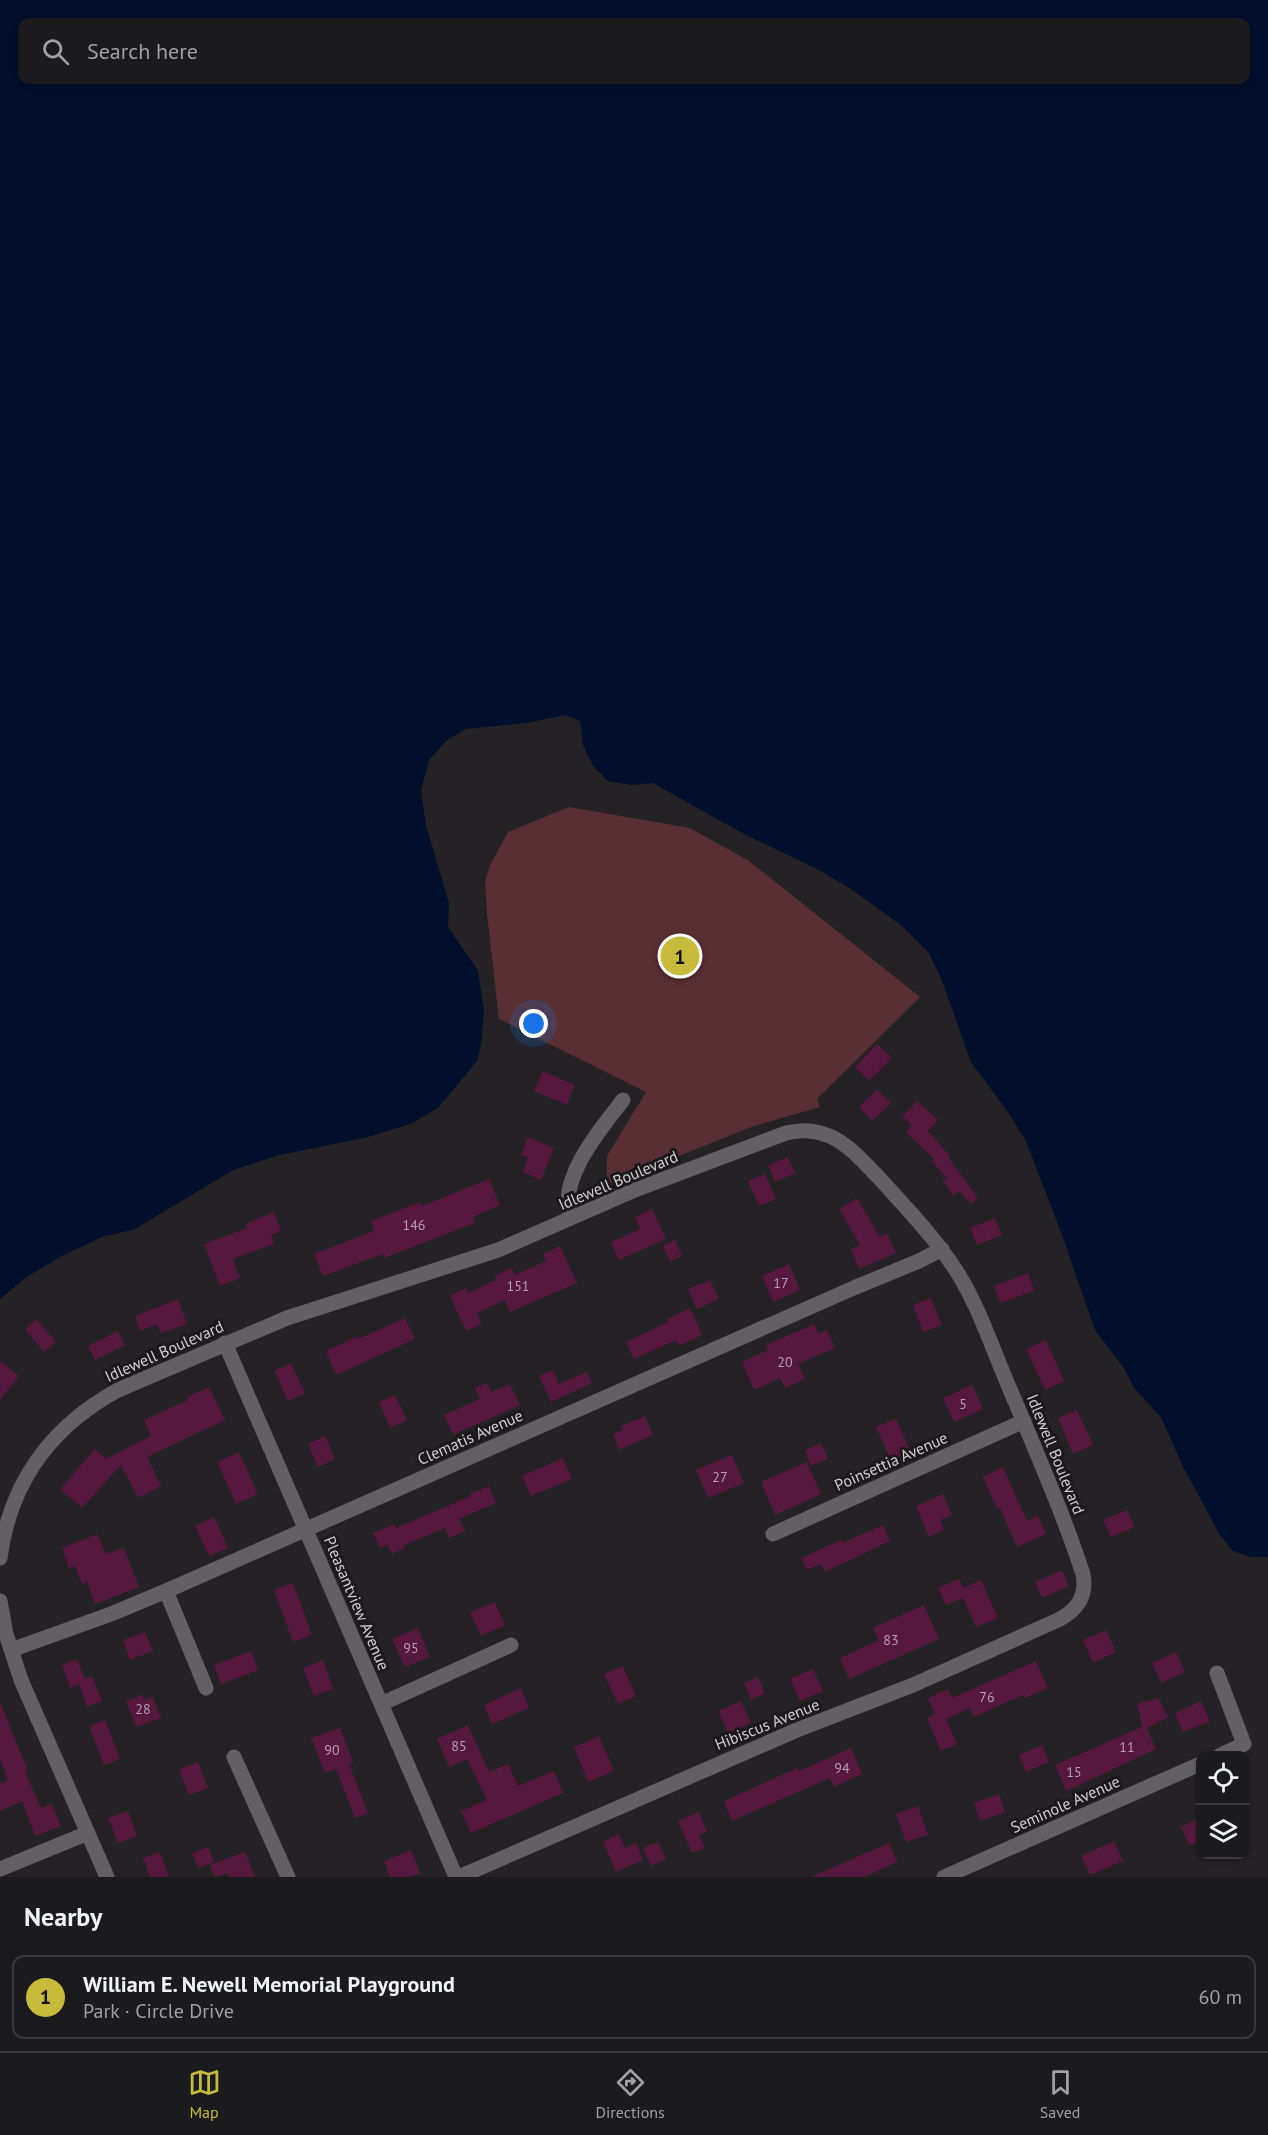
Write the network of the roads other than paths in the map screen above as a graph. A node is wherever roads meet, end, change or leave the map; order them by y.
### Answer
1 (623, 1100) dead end
2 (571, 1218) junction
3 (942, 1249) junction
4 (225, 1343) junction
5 (1024, 1421) junction
6 (306, 1529) junction
7 (773, 1534) dead end
8 (0, 1558) edge
9 (166, 1591) junction
10 (1083, 1598) joint
11 (0, 1601) edge
12 (511, 1645) dead end
13 (11, 1650) junction
14 (1217, 1673) dead end
15 (206, 1688) dead end
16 (381, 1704) junction
17 (1228, 1751) edge
18 (234, 1757) dead end
19 (1196, 1766) edge
20 (88, 1833) junction
21 (0, 1869) edge
22 (107, 1877) edge
23 (288, 1877) edge
24 (457, 1877) edge
25 (944, 1877) edge

1 - 2 street
2 - 3 street, Idlewell Boulevard
2 - 4 street, Idlewell Boulevard
3 - 5 street, Idlewell Boulevard
3 - 6 street, Clematis Avenue
4 - 6 street, Pleasantview Avenue
4 - 8 street, Idlewell Boulevard
5 - 7 street, Poinsettia Avenue
5 - 10 street, Idlewell Boulevard
6 - 9 street, Clematis Avenue
6 - 16 street, Pleasantview Avenue
9 - 13 street, Clematis Avenue
9 - 15 street
10 - 24 street, Hibiscus Avenue
11 - 13 street
12 - 16 street
13 - 20 street
14 - 17 street
16 - 24 street, Pleasantview Avenue
18 - 23 street
19 - 25 street, Seminole Avenue
20 - 21 street
20 - 22 street

